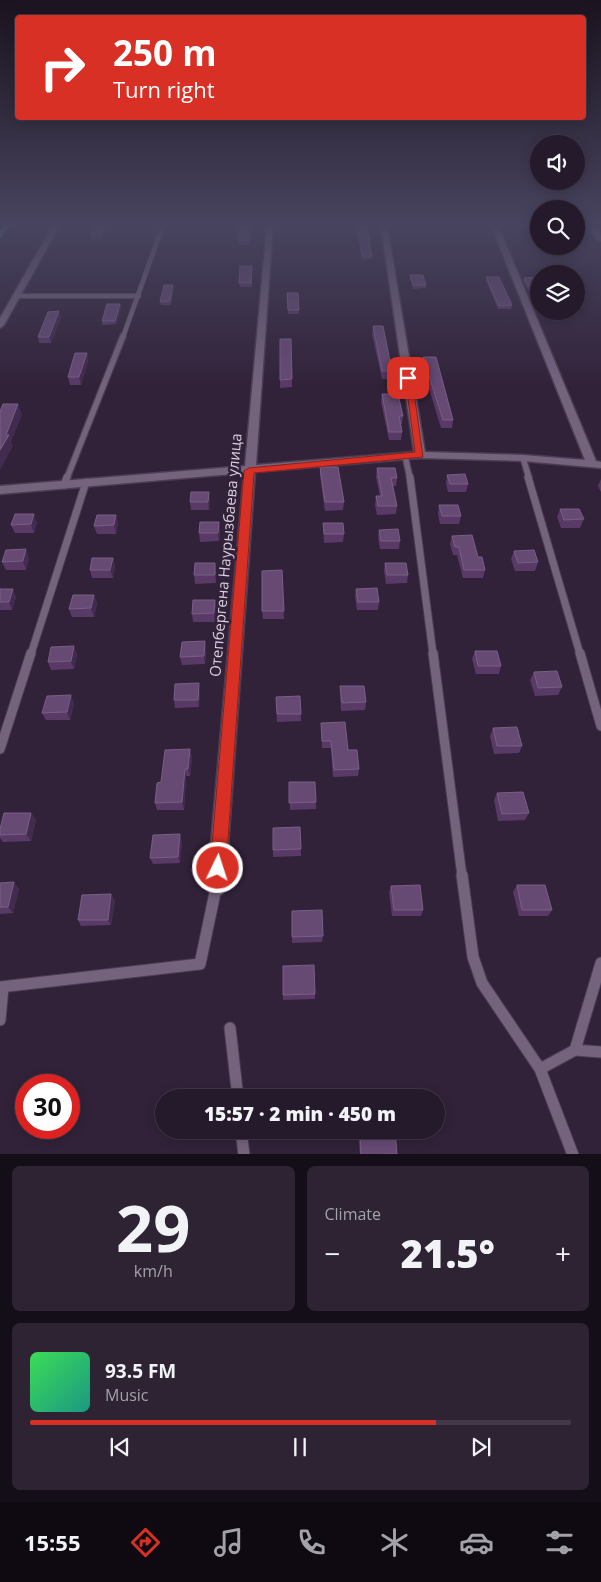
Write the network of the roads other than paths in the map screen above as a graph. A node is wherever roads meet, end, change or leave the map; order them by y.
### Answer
1 (27, 279) edge
2 (145, 279) edge
3 (265, 279) edge
4 (392, 279) edge
5 (517, 279) edge
6 (17, 296) junction
7 (139, 296) junction
8 (0, 325) edge
9 (420, 455) junction
10 (405, 456) junction
11 (523, 458) junction
12 (596, 464) edge
13 (249, 471) junction
14 (86, 482) junction
15 (64, 485) junction
16 (0, 490) edge
17 (601, 726) edge
18 (0, 750) edge
19 (216, 888) joint
20 (601, 963) edge
21 (1, 987) edge
22 (0, 1020) edge
23 (230, 1028) dead end
24 (575, 1050) junction
25 (601, 1052) edge
26 (540, 1069) junction
27 (237, 1089) edge
28 (242, 1139) edge
29 (244, 1154) edge
30 (573, 1154) edge

1 - 6 street
2 - 7 lane
3 - 13 street, Отепбергена Наурызбаева улица
4 - 9 street
5 - 12 street
6 - 7 lane
6 - 8 street
7 - 15 lane
9 - 10 street
9 - 11 street
10 - 13 street
10 - 26 lane
11 - 12 street
11 - 17 lane
13 - 14 street
13 - 19 street, Отепбергена Наурызбаева улица
14 - 15 street
14 - 18 lane
15 - 16 street
19 - 21 lane
20 - 24 lane
21 - 22 lane
23 - 27 lane
24 - 25 lane
24 - 26 lane
26 - 30 lane
28 - 29 lane

